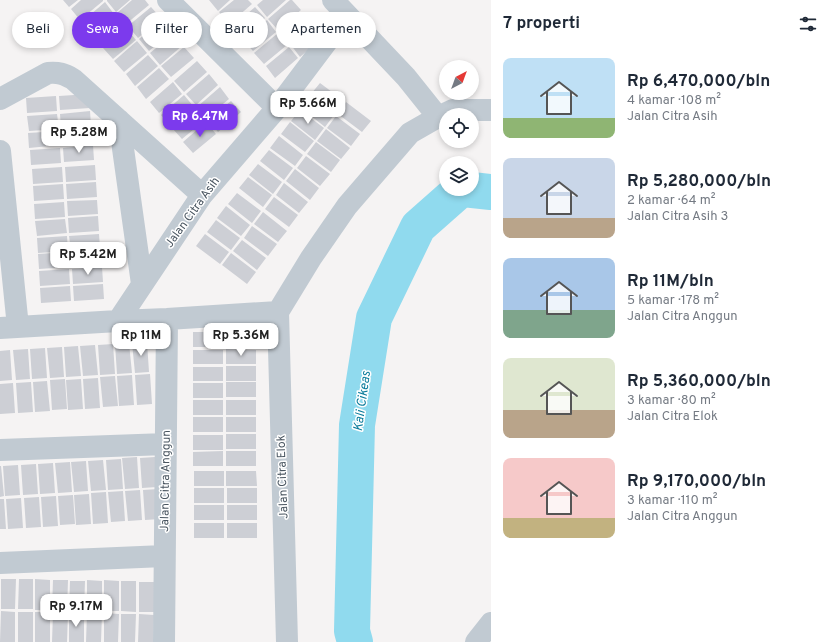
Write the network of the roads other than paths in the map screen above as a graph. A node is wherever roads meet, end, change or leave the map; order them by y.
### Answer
1 (168, 0) edge
2 (340, 7) edge
3 (0, 99) edge
4 (277, 108) junction
5 (491, 110) edge
6 (438, 117) junction
7 (119, 120) junction
8 (0, 151) edge
9 (202, 195) junction
10 (142, 284) junction
11 (278, 312) junction
12 (168, 319) junction
13 (118, 320) junction
14 (9, 327) edge
15 (166, 444) junction
16 (0, 450) edge
17 (164, 556) junction
18 (0, 563) edge
19 (491, 623) edge
20 (164, 642) edge
21 (287, 642) edge
22 (476, 642) edge

1 - 4 street
2 - 4 street, Jalan Citra Asih
2 - 6 street
3 - 7 street
4 - 9 street, Jalan Citra Asih
5 - 6 street
6 - 11 street
7 - 9 street
7 - 10 street
8 - 14 street
9 - 10 street, Jalan Citra Asih
10 - 13 street, Jalan Citra Asih
11 - 12 street
11 - 21 street, Jalan Citra Elok
12 - 13 street
12 - 15 street, Jalan Citra Anggun
13 - 14 street
15 - 16 street
15 - 17 street, Jalan Citra Anggun
17 - 18 street
17 - 20 street, Jalan Citra Anggun
19 - 22 street

